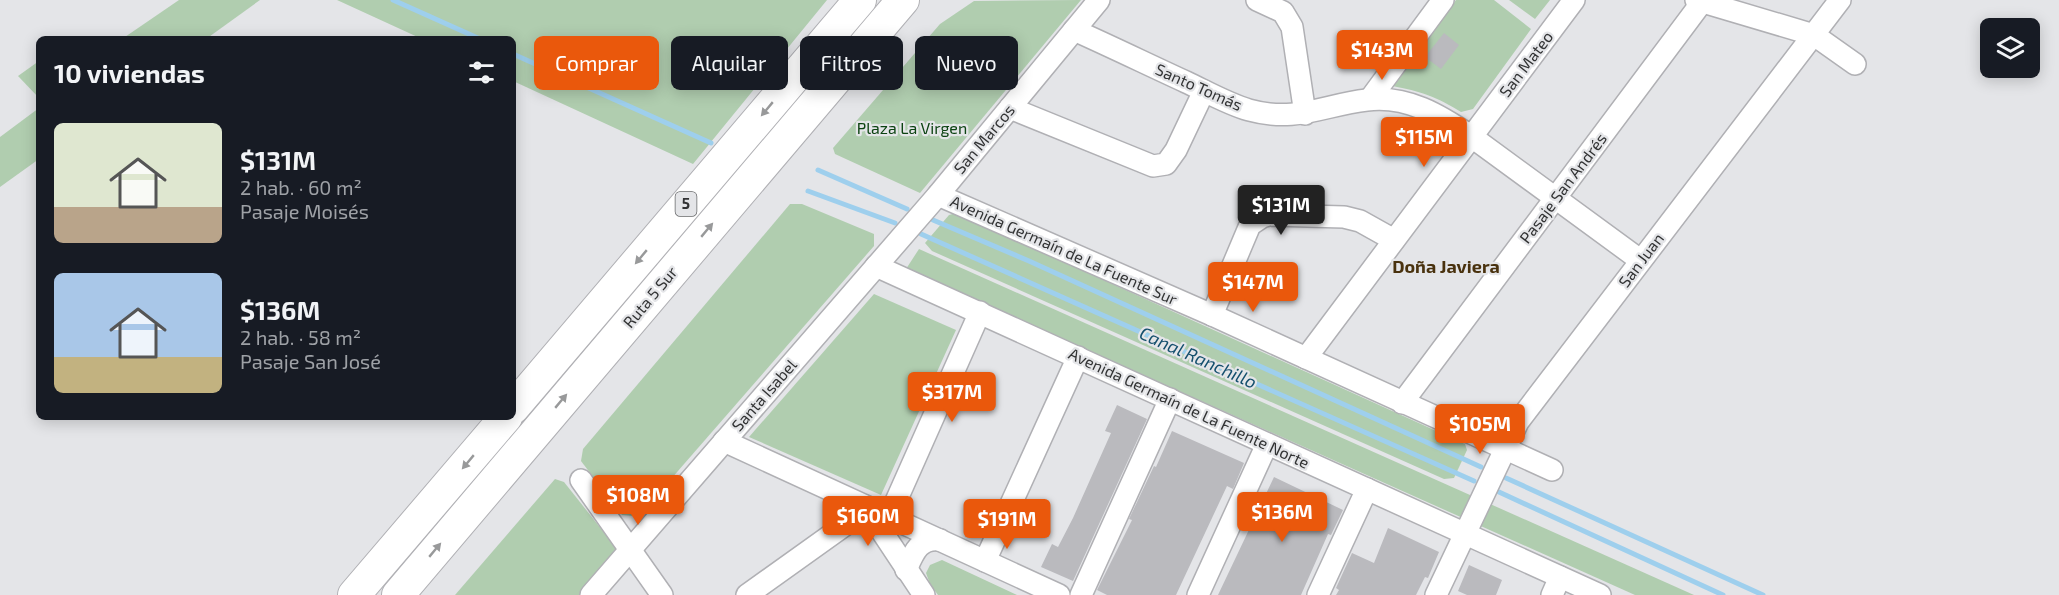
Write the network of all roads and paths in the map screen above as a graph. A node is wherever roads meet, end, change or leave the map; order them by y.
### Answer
1 (860, 0) edge
2 (903, 0) edge
3 (919, 0) edge
4 (1099, 0) edge
5 (1257, 0) edge
6 (1443, 0) edge
7 (1574, 0) edge
8 (1840, 0) edge
9 (1699, 1) edge
10 (1074, 30) junction
11 (1814, 35) junction
12 (872, 36) edge
13 (878, 36) edge
14 (1855, 64) dead end
15 (826, 90) edge
16 (1204, 91) junction
17 (1370, 99) junction
18 (1010, 108) junction
19 (1305, 114) junction
20 (1472, 137) junction
21 (938, 195) junction
22 (1555, 199) junction
23 (1394, 240) junction
24 (1640, 260) junction
25 (876, 266) junction
26 (980, 312) junction
27 (1212, 315) junction
28 (1078, 357) junction
29 (1306, 358) junction
30 (1170, 399) junction
31 (1402, 403) junction
32 (516, 404) edge
33 (503, 420) edge
34 (724, 441) junction
35 (1267, 444) junction
36 (1504, 449) junction
37 (1552, 470) dead end
38 (581, 480) dead end
39 (1367, 489) junction
40 (865, 508) junction
41 (889, 517) junction
42 (1465, 534) junction
43 (939, 540) junction
44 (631, 549) junction
45 (985, 561) junction
46 (906, 570) junction
47 (1556, 586) edge
48 (354, 595) edge
49 (398, 595) edge
50 (591, 595) edge
51 (662, 595) edge
52 (747, 595) edge
53 (924, 595) edge
54 (1059, 595) edge
55 (1081, 595) edge
56 (1198, 595) edge
57 (1318, 595) edge
58 (1436, 595) edge
59 (1600, 595) edge

1 -> 32 highway, Ruta 5 Sur / 5
2 - 12 highway, Ruta 5 Sur / 5
3 - 13 highway
4 - 10 street, San Marcos
5 - 19 street
6 - 17 street
7 - 20 street, San Mateo
8 - 11 street, San Juan
9 - 11 street
9 - 22 street, Pasaje San Andrés
10 - 16 street, Santo Tomás
10 - 18 street, San Marcos
11 - 14 street
11 - 24 street, San Juan
49 -> 15 highway, Ruta 5 Sur / 5
16 - 18 street
16 - 19 street, Santo Tomás
17 - 19 street, Santo Tomás
17 - 20 street, Santo Tomás
18 - 21 street, San Marcos
20 - 22 street, Santo Tomás
20 - 23 street, San Mateo
21 - 25 street, Santa Isabel
21 - 27 street, Avenida Germaín de La Fuente Sur
22 - 24 street, Santo Tomás
22 - 31 street, Pasaje San Andrés
23 - 27 street
23 - 29 street, San Mateo
24 - 36 street, San Juan
25 - 26 street, Avenida Germaín de La Fuente Norte
25 - 34 street, Santa Isabel
26 - 28 street, Avenida Germaín de La Fuente Norte
26 - 41 street
27 - 29 street, Avenida Germaín de La Fuente Sur
28 - 30 street, Avenida Germaín de La Fuente Norte
28 - 45 street
29 - 31 street, Avenida Germaín de La Fuente Sur
30 - 35 street, Avenida Germaín de La Fuente Norte
30 - 55 street
31 - 36 street, Avenida Germaín de La Fuente Sur
33 -> 48 highway
34 - 40 street
34 - 44 street, Santa Isabel
35 - 39 street, Avenida Germaín de La Fuente Norte
35 - 56 street
36 - 37 street, Avenida Germaín de La Fuente Sur
36 - 42 street, San Juan
38 - 44 street
39 - 42 street, Avenida Germaín de La Fuente Norte
39 - 57 street
40 - 41 street
40 - 46 street
40 - 52 street
41 - 43 street
42 - 47 street, Avenida Germaín de La Fuente Norte
42 - 58 street, San Juan
43 - 45 street
43 - 46 street
44 - 50 street, Santa Isabel
44 - 51 street
45 - 54 street
46 - 53 street
47 - 59 street, Avenida Germaín de La Fuente Norte

